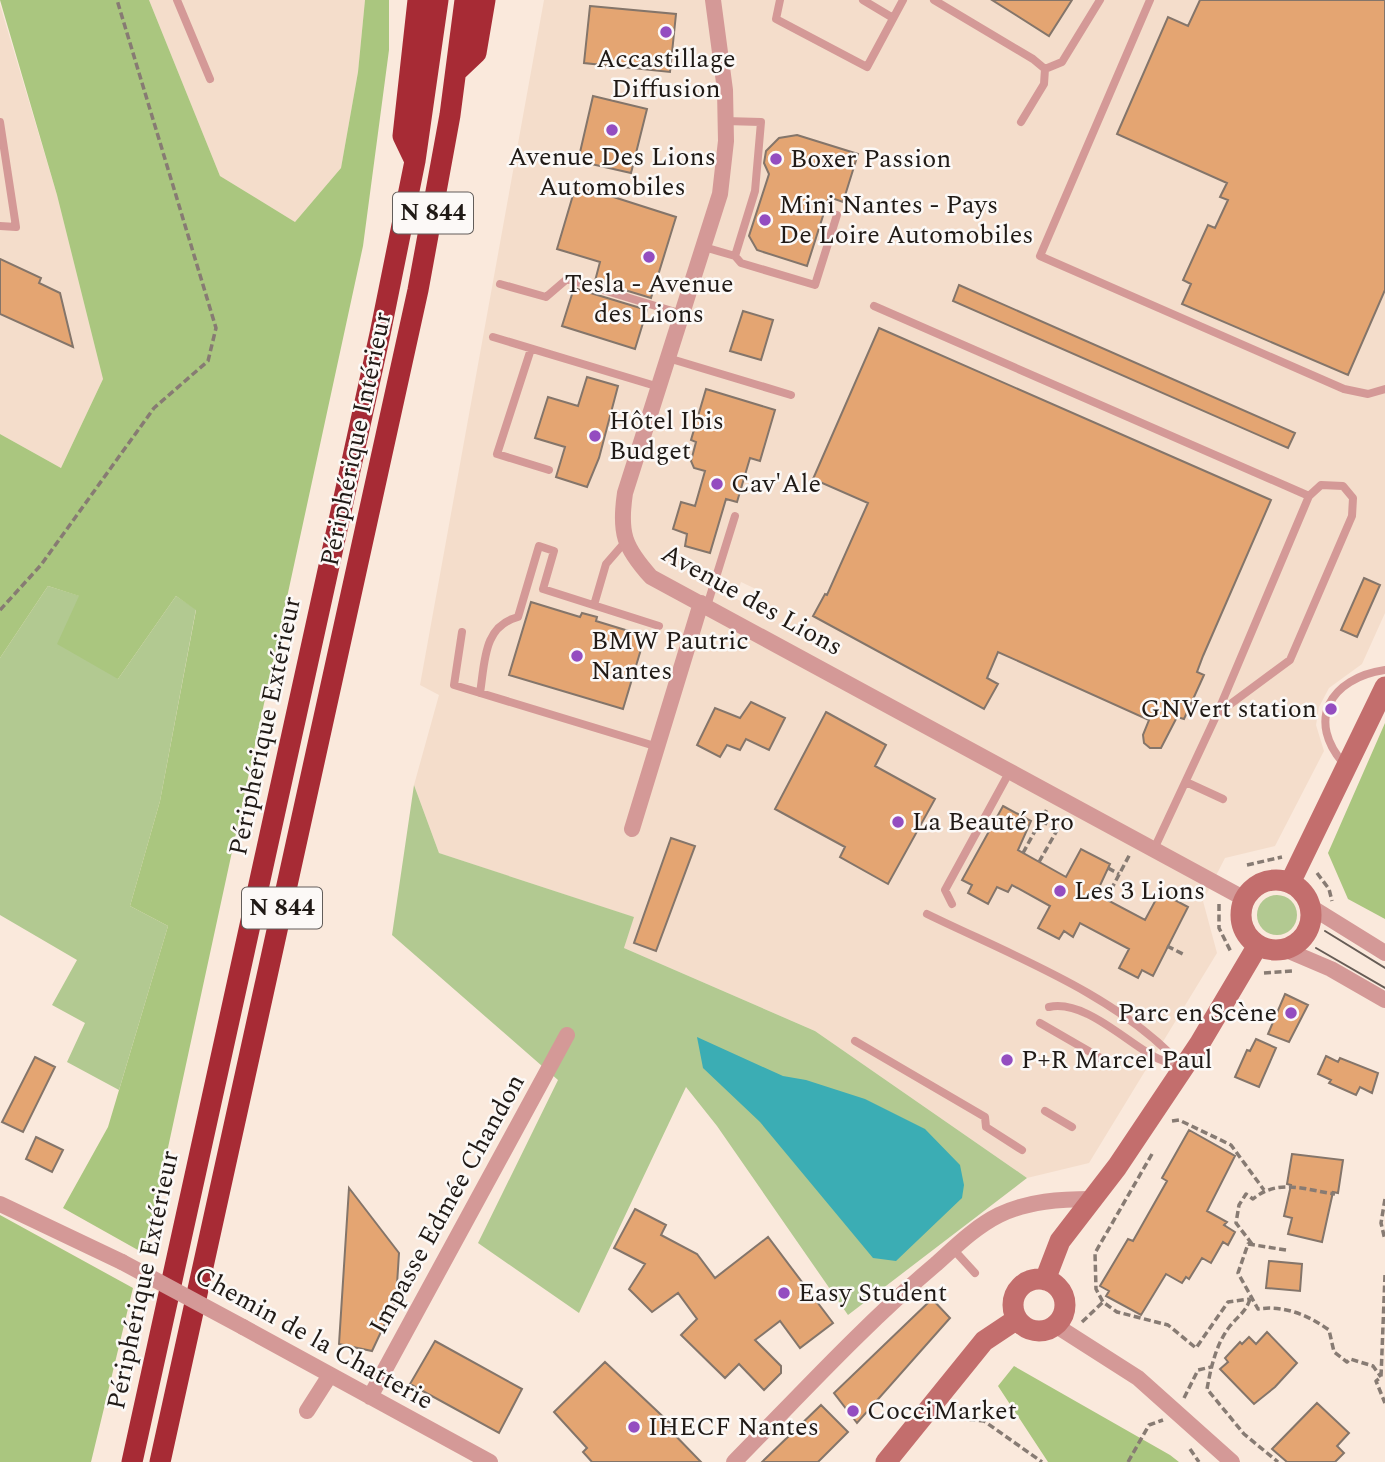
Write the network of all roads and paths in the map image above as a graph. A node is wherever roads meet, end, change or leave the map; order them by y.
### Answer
1 (117, 0) edge
2 (177, 0) edge
3 (418, 0) edge
4 (438, 0) edge
5 (466, 0) edge
6 (485, 0) edge
7 (713, 0) edge
8 (780, 0) edge
9 (863, 0) edge
10 (903, 0) edge
11 (934, 0) edge
12 (1100, 0) edge
13 (1150, 0) edge
14 (893, 18) junction
15 (1045, 69) junction
16 (457, 71) junction
17 (210, 79) dead end
18 (725, 121) junction
19 (0, 122) edge
20 (1021, 122) dead end
21 (415, 161) junction
22 (837, 215) dead end
23 (0, 226) edge
24 (704, 247) junction
25 (736, 256) junction
26 (500, 284) dead end
27 (874, 306) dead end
28 (682, 314) junction
29 (493, 337) dead end
30 (531, 349) junction
31 (668, 358) junction
32 (659, 387) junction
33 (1385, 389) edge
34 (792, 396) dead end
35 (549, 470) dead end
36 (1309, 496) junction
37 (735, 516) dead end
38 (626, 541) junction
39 (594, 605) junction
40 (704, 605) junction
41 (0, 610) edge
42 (659, 625) dead end
43 (462, 632) dead end
44 (1385, 670) edge
45 (1385, 687) edge
46 (480, 693) junction
47 (1217, 714) junction
48 (657, 747) junction
49 (1348, 768) junction
50 (1010, 769) junction
51 (1186, 782) junction
52 (1055, 795) junction
53 (1223, 799) dead end
54 (1072, 804) junction
55 (1041, 821) junction
56 (632, 829) dead end
57 (1057, 829) junction
58 (1137, 840) junction
59 (1154, 849) junction
60 (1023, 853) dead end
61 (1284, 858) dead end
62 (1039, 862) dead end
63 (1247, 865) dead end
64 (1108, 868) dead end
65 (1317, 873) dead end
66 (1119, 874) junction
67 (1290, 883) junction
68 (1106, 899) dead end
69 (1245, 899) junction
70 (952, 904) dead end
71 (1219, 904) dead end
72 (1333, 904) dead end
73 (1311, 907) junction
74 (927, 914) dead end
75 (1258, 945) junction
76 (1167, 946) dead end
77 (1284, 949) junction
78 (1232, 953) dead end
79 (1385, 953) edge
80 (1183, 954) dead end
81 (1298, 970) dead end
82 (1264, 973) dead end
83 (1385, 1000) edge
84 (1049, 1007) dead end
85 (1118, 1013) junction
86 (1040, 1023) dead end
87 (1111, 1028) junction
88 (567, 1035) dead end
89 (855, 1041) dead end
90 (1111, 1064) dead end
91 (1184, 1068) junction
92 (1045, 1111) dead end
93 (1171, 1121) dead end
94 (1072, 1127) dead end
95 (1157, 1145) dead end
96 (1022, 1150) dead end
97 (1264, 1190) junction
98 (1335, 1194) dead end
99 (1092, 1199) junction
100 (1385, 1199) edge
101 (0, 1204) edge
102 (1385, 1240) edge
103 (1252, 1244) junction
104 (953, 1249) junction
105 (1286, 1250) dead end
106 (975, 1273) dead end
107 (1385, 1275) edge
108 (1045, 1280) junction
109 (1250, 1299) junction
110 (1017, 1319) junction
111 (1055, 1325) junction
112 (1211, 1367) junction
113 (330, 1375) junction
114 (1381, 1377) junction
115 (370, 1397) junction
116 (1385, 1403) edge
117 (307, 1411) dead end
118 (1173, 1415) junction
119 (958, 1418) dead end
120 (132, 1462) edge
121 (160, 1462) edge
122 (490, 1462) edge
123 (734, 1462) edge
124 (886, 1462) edge
125 (1042, 1462) edge
126 (1128, 1462) edge
127 (1232, 1462) edge
128 (1278, 1462) edge

1 - 41 path
2 - 17 lane
3 - 21 highway
4 - 21 highway, Périphérique Extérieur / N 844
5 - 16 highway, Périphérique Intérieur / N 844
6 - 16 highway
7 - 18 street, Avenue des Lions
8 - 14 lane
9 - 14 lane
10 - 14 lane
11 - 15 lane
12 - 15 lane
13 - 33 lane
15 - 20 lane
16 - 121 highway, Périphérique Intérieur / N 844
18 - 24 street, Avenue des Lions
18 - 25 lane
19 - 23 lane
21 - 120 highway, Périphérique Extérieur / N 844
22 - 25 lane
24 - 25 lane
24 - 28 street, Avenue des Lions
26 - 28 lane
27 - 36 lane
28 - 31 street, Avenue des Lions
29 - 30 lane
30 - 32 lane
30 - 35 lane
31 - 32 street, Avenue des Lions
31 - 34 lane
32 - 38 street, Avenue des Lions
36 - 47 lane
36 - 47 lane
37 - 40 lane
38 - 39 lane
38 - 40 street, Avenue des Lions
39 - 42 lane
39 - 46 lane
40 - 48 street
40 - 50 street, Avenue des Lions
43 - 46 lane
44 - 49 lane
45 - 49 street
46 - 48 lane
47 - 51 lane
48 - 56 street
49 - 67 street
50 - 52 street, Avenue des Lions
50 - 70 lane
51 - 53 lane
51 - 59 lane
52 - 54 street, Avenue des Lions
52 - 55 path
54 - 57 path
54 - 58 street, Avenue des Lions
55 - 57 path
55 - 60 path
57 - 62 path
58 - 59 street, Avenue des Lions
58 - 66 path
59 - 69 street, Avenue des Lions
61 - 63 path
64 - 66 path
65 - 72 path
66 - 68 path
67 - 69 street
67 - 73 street
69 - 75 street
71 - 78 path
73 - 77 street
73 - 79 street
74 - 85 lane
75 - 77 street
75 - 91 street
76 - 80 path
77 - 83 street
81 - 82 path
84 - 87 lane
85 - 87 lane
85 - 91 lane
86 - 90 lane
87 - 91 lane
88 - 115 street, Impasse Edmée Chandon
89 - 96 lane
91 - 99 street
92 - 94 lane
93 - 97 path
95 - 109 path
97 - 98 path
97 - 103 path
99 - 104 street
99 - 108 street
100 - 102 path
101 - 113 street, Chemin de la Chatterie, bridge
103 - 105 path
103 - 109 path
104 - 106 lane
104 - 123 street
107 - 114 path
108 - 110 street
108 - 111 street
109 - 112 path
109 - 114 path
110 - 111 street
110 - 124 street
111 - 118 street
112 - 118 path
112 - 128 path
113 - 115 street, Chemin de la Chatterie
113 - 117 street
114 - 116 path
115 - 122 street, Chemin de la Chatterie
118 - 126 path
118 - 127 street
119 - 125 path

